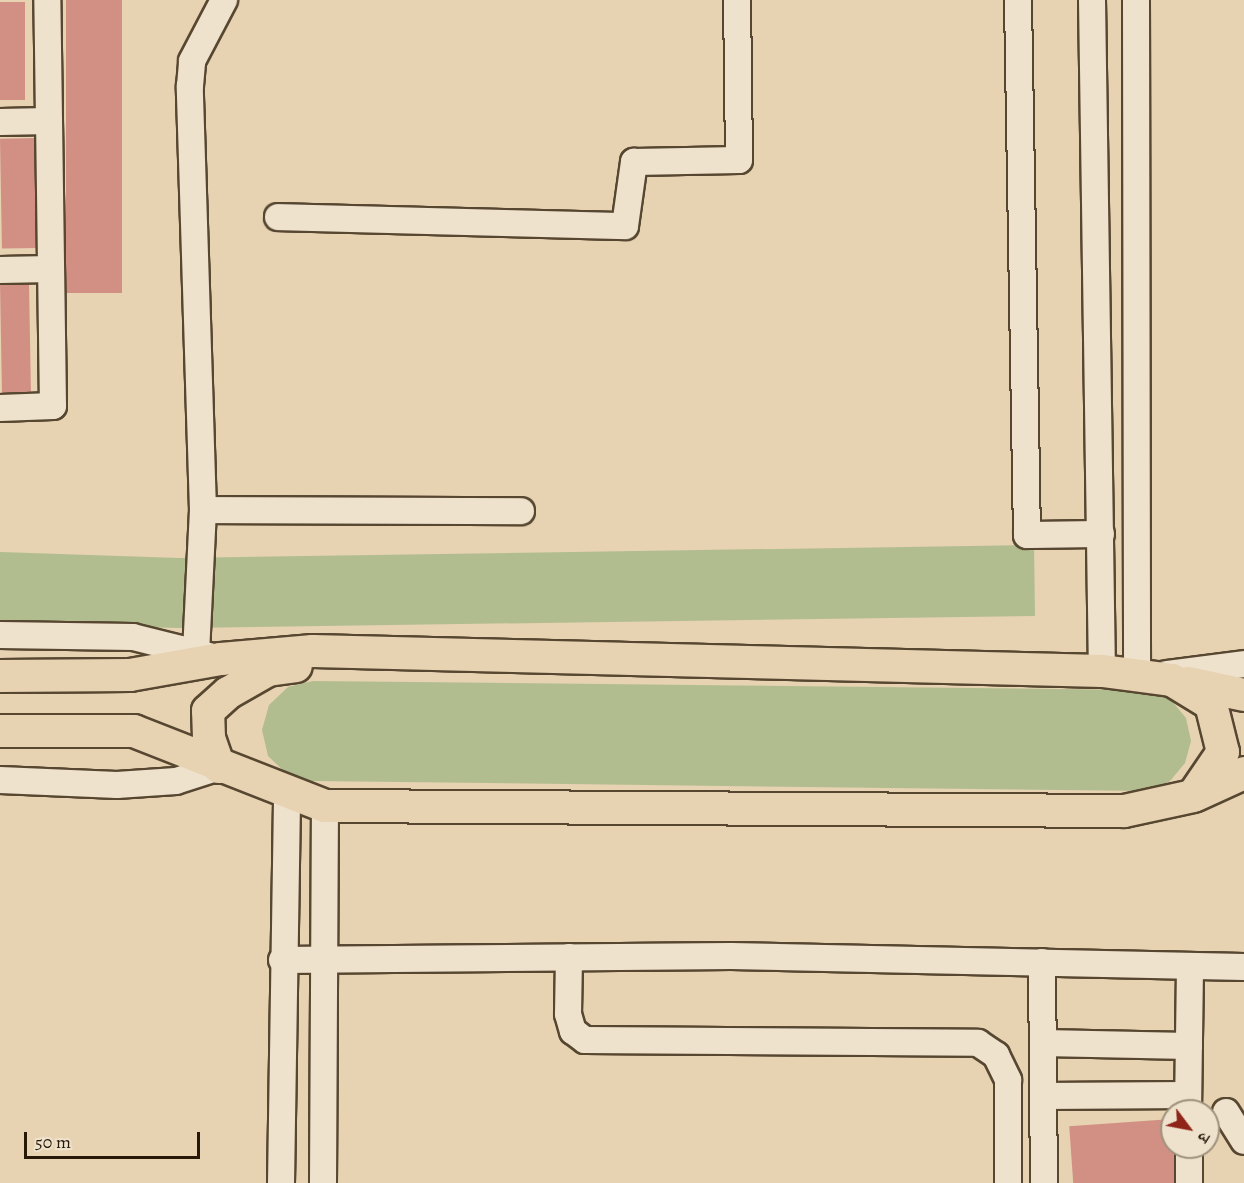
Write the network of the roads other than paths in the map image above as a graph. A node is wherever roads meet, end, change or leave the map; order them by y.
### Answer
1 (47, 0) edge
2 (224, 0) edge
3 (737, 0) edge
4 (1018, 0) edge
5 (1092, 0) edge
6 (1136, 0) edge
7 (49, 121) junction
8 (0, 122) edge
9 (278, 217) dead end
10 (51, 269) junction
11 (0, 270) edge
12 (0, 408) edge
13 (203, 510) junction
14 (522, 511) dead end
15 (1101, 534) junction
16 (0, 635) edge
17 (357, 652) junction
18 (209, 656) junction
19 (1244, 664) edge
20 (1102, 671) junction
21 (0, 676) edge
22 (1153, 677) junction
23 (1244, 694) edge
24 (0, 731) edge
25 (219, 767) junction
26 (1244, 773) edge
27 (0, 780) edge
28 (287, 793) junction
29 (1193, 796) junction
30 (326, 806) junction
31 (569, 957) junction
32 (282, 960) junction
33 (324, 960) junction
34 (1042, 962) junction
35 (1190, 966) junction
36 (1244, 967) edge
37 (1043, 1043) junction
38 (1189, 1046) junction
39 (1043, 1096) junction
40 (1188, 1099) edge
41 (1160, 1102) edge
42 (1226, 1112) dead end
43 (1244, 1141) edge
44 (1189, 1159) edge
45 (281, 1183) edge
46 (323, 1183) edge
47 (1008, 1183) edge
48 (1044, 1183) edge
49 (1189, 1183) edge

1 - 7 street
2 - 13 street
3 - 9 street
4 - 15 street
5 - 15 street
6 - 22 street
7 - 8 street
7 - 10 street
10 - 11 street
10 - 12 street
13 - 14 street
13 - 18 street
15 - 20 street
16 - 18 street
17 - 18 main road
17 - 20 main road
17 - 25 main road
18 - 21 main road
19 - 22 street
20 - 22 main road
22 - 23 main road
22 - 29 main road
24 - 25 main road
25 - 27 street
25 - 28 main road
26 - 29 main road
28 - 30 main road
28 - 32 street
29 - 30 main road
30 - 33 street
31 - 33 street
31 - 34 street
31 - 47 street
32 - 33 street
32 - 45 street
33 - 46 street
34 - 35 street
34 - 37 street
35 - 36 street
35 - 38 street
37 - 38 street
37 - 39 street
38 - 40 street
39 - 41 street
39 - 48 street
42 - 43 street
44 - 49 street

